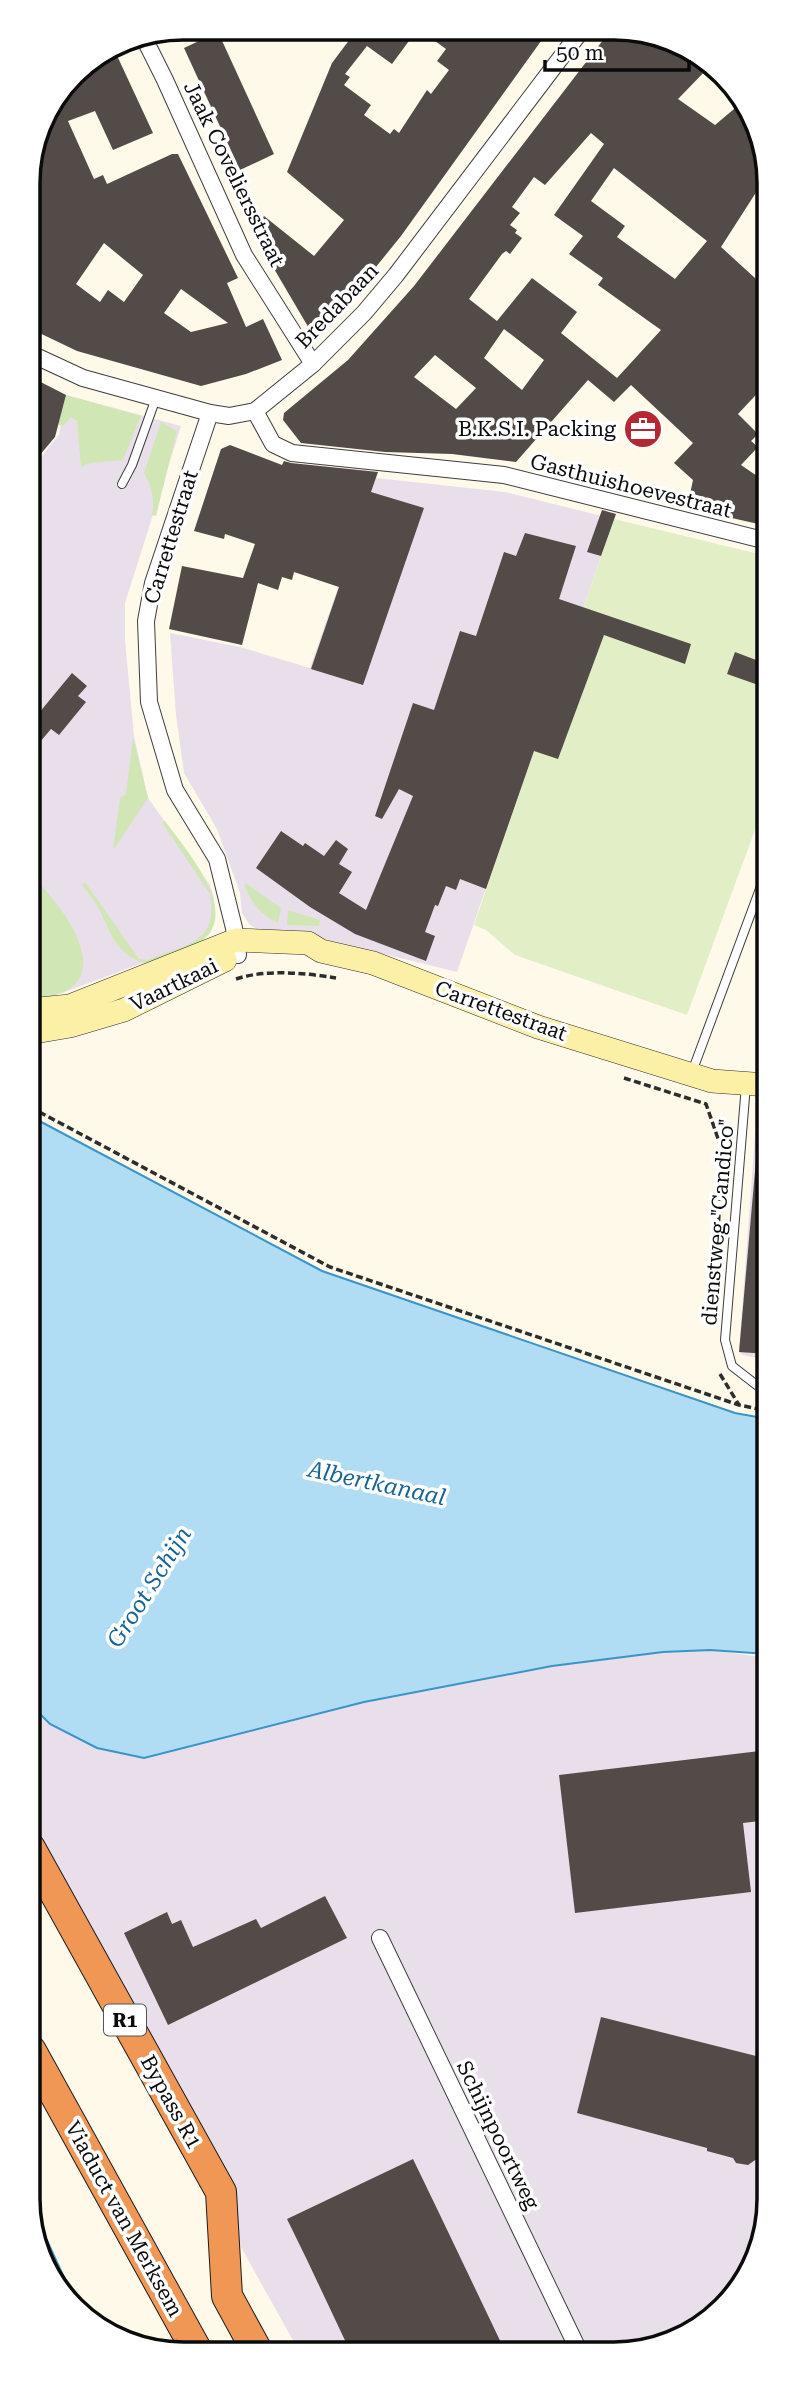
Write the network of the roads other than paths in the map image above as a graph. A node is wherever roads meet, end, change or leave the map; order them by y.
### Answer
1 (574, 40) edge
2 (147, 45) edge
3 (41, 359) edge
4 (313, 364) junction
5 (156, 398) junction
6 (255, 411) junction
7 (210, 413) junction
8 (122, 484) dead end
9 (757, 539) edge
10 (757, 898) edge
11 (237, 947) junction
12 (321, 951) joint
13 (41, 1009) edge
14 (41, 1031) edge
15 (691, 1074) junction
16 (757, 1085) edge
17 (757, 1089) edge
18 (756, 1383) edge
19 (40, 1866) edge
20 (380, 1938) dead end
21 (40, 2067) edge
22 (192, 2342) edge
23 (252, 2342) edge
24 (575, 2342) edge

1 - 4 street, Bredabaan
2 - 4 street, Jaak Coveliersstraat
3 - 5 street
4 - 6 street, Bredabaan
5 - 7 street
5 - 8 lane
6 - 7 street
6 - 9 street, Gasthuishoevestraat
7 - 11 street, Carrettestraat
10 - 15 lane
11 - 12 street, Vaartkaai
11 - 13 street, Vaartkaai
11 - 14 street, Vaartkaai
12 - 15 street, Carrettestraat
15 - 16 street, Carrettestraat
17 - 18 lane, dienstweg "Candico"
19 - 23 highway, Bypass R1 / R1
20 - 24 street, Schijnpoortweg
21 - 22 highway, Viaduct van Merksem

